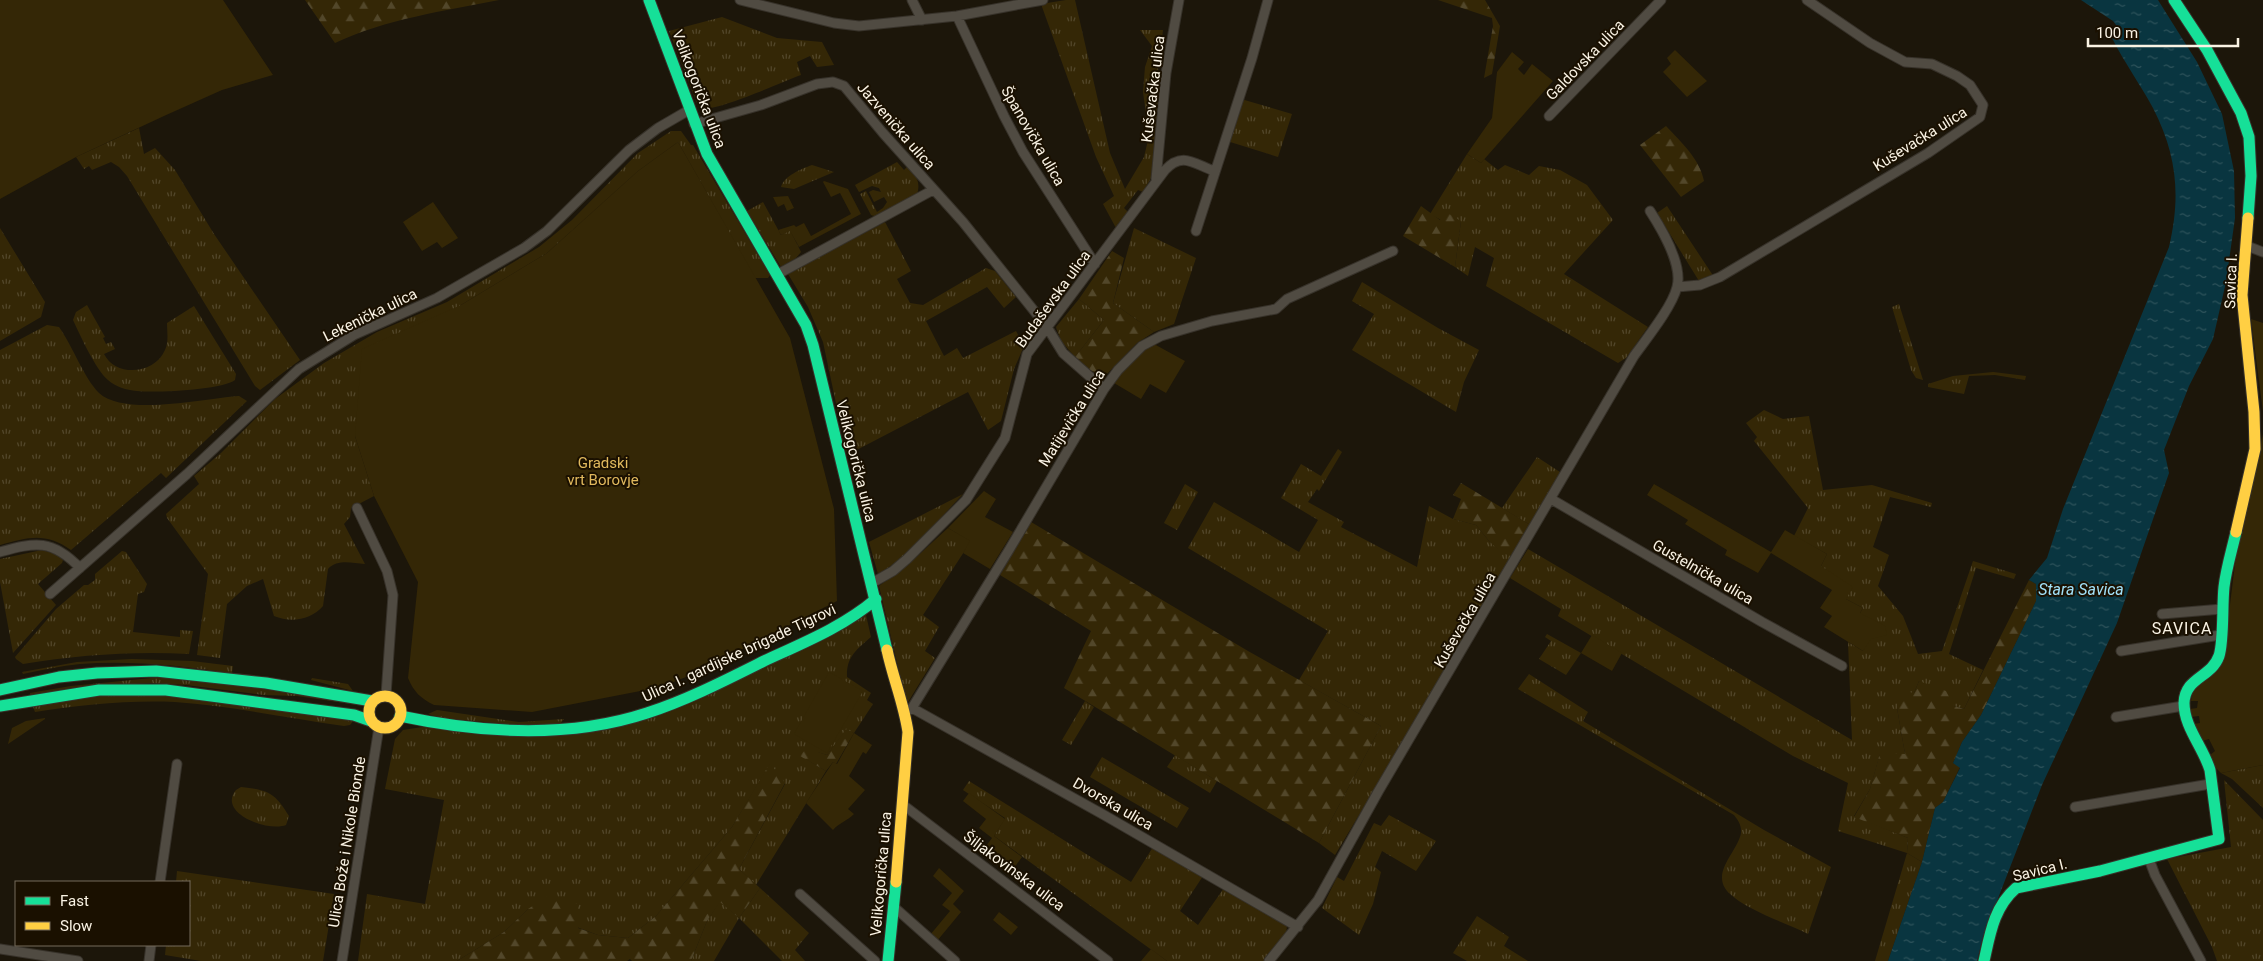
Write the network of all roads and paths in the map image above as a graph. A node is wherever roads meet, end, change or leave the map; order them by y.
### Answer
1 (649, 0) edge
2 (740, 0) edge
3 (912, 0) edge
4 (1043, 0) edge
5 (1179, 0) edge
6 (1268, 0) edge
7 (1661, 0) edge
8 (1806, 0) edge
9 (2174, 0) edge
10 (956, 16) junction
11 (922, 20) junction
12 (689, 110) junction
13 (1549, 116) dead end
14 (694, 124) junction
15 (1214, 170) junction
16 (1156, 182) junction
17 (933, 190) junction
18 (1650, 211) dead end
19 (1196, 231) dead end
20 (2247, 246) junction
21 (1393, 251) dead end
22 (2263, 252) edge
23 (1095, 264) junction
24 (778, 274) junction
25 (1677, 287) junction
26 (1047, 327) junction
27 (1104, 389) junction
28 (1551, 499) junction
29 (357, 508) dead end
30 (0, 552) edge
31 (80, 568) junction
32 (872, 583) junction
33 (50, 594) dead end
34 (876, 600) junction
35 (2222, 609) junction
36 (2162, 614) dead end
37 (2220, 635) junction
38 (2121, 651) dead end
39 (1842, 666) dead end
40 (0, 690) edge
41 (386, 695) junction
42 (372, 701) junction
43 (0, 706) edge
44 (2183, 706) junction
45 (909, 710) junction
46 (400, 716) junction
47 (2116, 717) dead end
48 (375, 724) junction
49 (177, 764) dead end
50 (2210, 784) junction
51 (902, 804) junction
52 (2076, 807) dead end
53 (2149, 859) junction
54 (160, 881) edge
55 (800, 894) dead end
56 (893, 906) junction
57 (1298, 927) junction
58 (152, 946) edge
59 (0, 949) edge
60 (78, 961) edge
61 (149, 961) edge
62 (342, 961) edge
63 (875, 961) edge
64 (888, 961) edge
65 (955, 961) edge
66 (1108, 961) edge
67 (1269, 961) edge
68 (1984, 961) edge
69 (2201, 961) edge

1 - 12 street, Velikogorička ulica
2 - 11 street
3 - 11 street
4 - 10 street
5 - 16 street, Kuševačka ulica
6 - 15 street
7 - 13 street, Galdovska ulica
8 - 25 street, Kuševačka ulica
9 - 20 street, Savica I.
10 - 11 street
10 - 23 street, Španovička ulica
12 - 14 street, Velikogorička ulica
12 - 31 street, Lekenička ulica
14 - 17 street, Jazvenička ulica
14 - 24 street, Velikogorička ulica
15 - 16 street, Budaševska ulica
15 - 19 street
16 - 23 street, Budaševska ulica
17 - 24 street, Jazvenička ulica
17 - 26 street, Jazvenička ulica
18 - 25 street
20 - 22 street
20 - 35 street, Savica I.
21 - 27 street, Matijevička ulica
23 - 26 street, Budaševska ulica
24 - 32 street, Velikogorička ulica
25 - 28 street, Kuševačka ulica
26 - 27 street, Jazvenička ulica
26 - 32 street, Budaševska ulica
27 - 45 street, Matijevička ulica
28 - 39 street, Gustelnička ulica
28 - 57 street, Kuševačka ulica
29 - 41 street
30 - 31 street
31 - 33 street, Lekenička ulica
32 - 34 street, Velikogorička ulica
34 - 45 street, Velikogorička ulica
34 - 46 street, Ulica I. gardijske brigade Tigrovi
35 - 36 street
35 - 37 street, Savica I.
37 - 38 street
37 - 44 street, Savica I.
40 - 42 street
41 - 42 street
41 - 46 street
42 - 48 street
43 - 48 street
44 - 47 street
44 - 50 street, Savica I.
45 - 51 street, Velikogorička ulica
45 - 57 street, Dvorska ulica
46 - 48 street
48 - 62 street, Ulica Bože i Nikole Bionde
49 - 54 street
50 - 52 street
50 - 53 street, Savica I.
51 - 56 street, Velikogorička ulica
51 - 66 street, Šiljakovinska ulica
53 - 68 street, Savica I.
53 - 69 street
55 - 63 street
56 - 64 street, Velikogorička ulica
56 - 65 street
57 - 67 street, Kuševačka ulica
58 - 61 street
59 - 60 street

